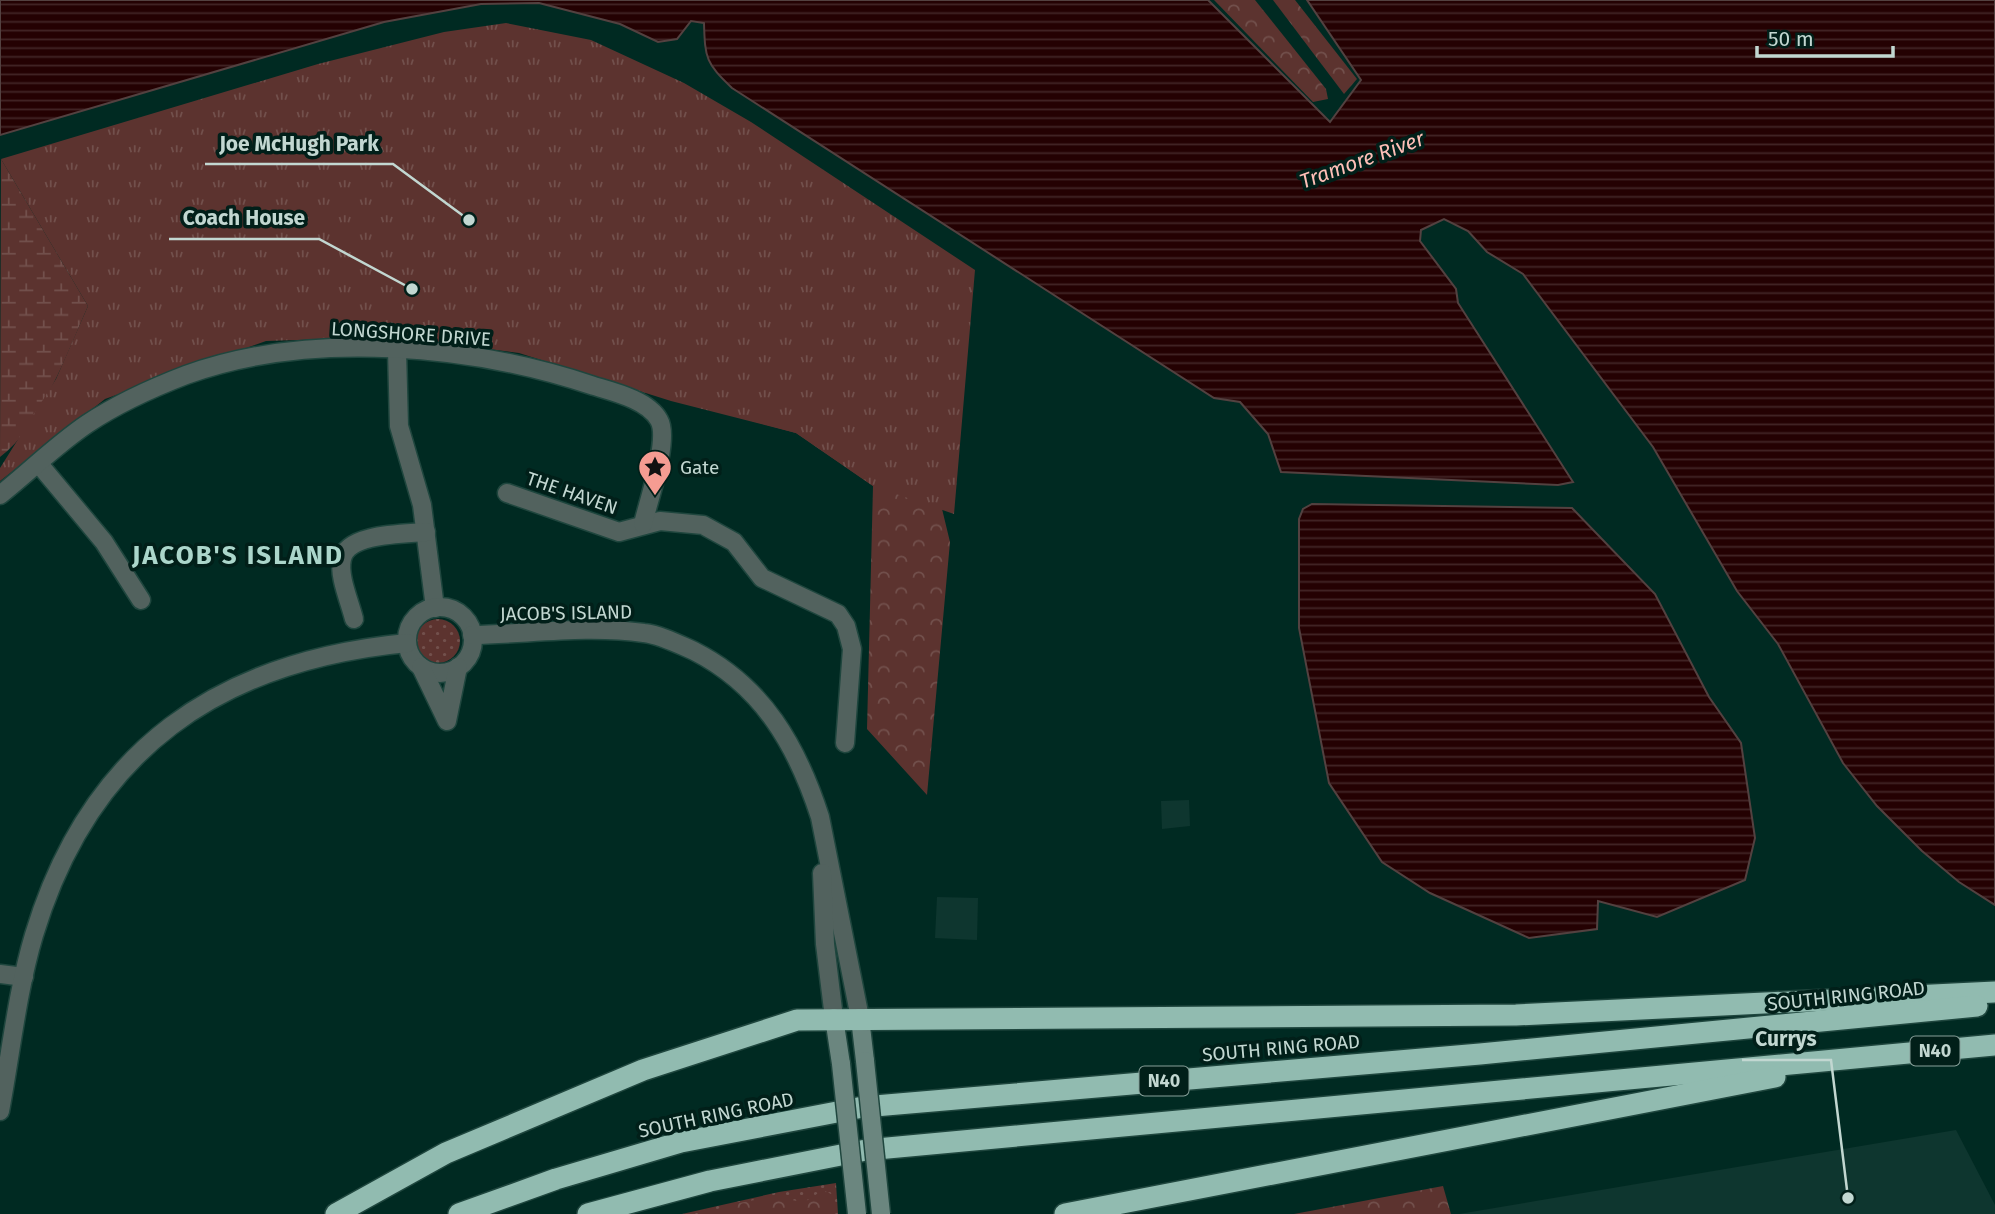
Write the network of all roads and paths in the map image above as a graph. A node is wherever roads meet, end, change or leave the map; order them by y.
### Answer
1 (397, 351) junction
2 (39, 464) junction
3 (506, 493) dead end
4 (0, 495) edge
5 (643, 524) junction
6 (426, 531) junction
7 (141, 600) dead end
8 (435, 608) junction
9 (354, 619) dead end
10 (472, 635) junction
11 (407, 643) junction
12 (421, 667) junction
13 (458, 667) junction
14 (845, 743) dead end
15 (820, 817) junction
16 (0, 974) edge
17 (24, 977) junction
18 (1995, 992) edge
19 (1995, 1004) edge
20 (1516, 1015) junction
21 (1883, 1015) junction
22 (834, 1018) junction
23 (860, 1018) junction
24 (1995, 1045) edge
25 (1875, 1058) junction
26 (0, 1111) edge
27 (336, 1214) edge
28 (459, 1214) edge
29 (588, 1214) edge
30 (858, 1214) edge
31 (881, 1214) edge
32 (1065, 1214) edge

1 - 2 street, LONGSHORE DRIVE
1 - 5 street, LONGSHORE DRIVE
1 - 6 street
2 - 4 street, LONGSHORE DRIVE
2 - 7 street
3 - 5 street, THE HAVEN
5 - 14 street, THE HAVEN
6 - 8 street
6 - 9 street
8 - 10 street
8 - 11 street
10 - 13 street
10 - 15 street, JACOB'S ISLAND
11 - 12 street
11 - 17 street
12 - 13 street
12 - 13 street
15 - 22 street, JACOB'S ISLAND
15 - 23 street, JACOB'S ISLAND
16 - 17 street
17 - 26 street
18 - 20 highway
19 - 21 highway, SOUTH RING ROAD / N40
20 - 21 highway
20 - 23 highway
21 - 28 highway, SOUTH RING ROAD / N40
22 - 23 highway
22 - 27 highway
22 - 30 main road, bridge
23 - 31 main road, bridge
24 - 25 highway, N40
25 - 29 highway, N40
25 - 32 highway

